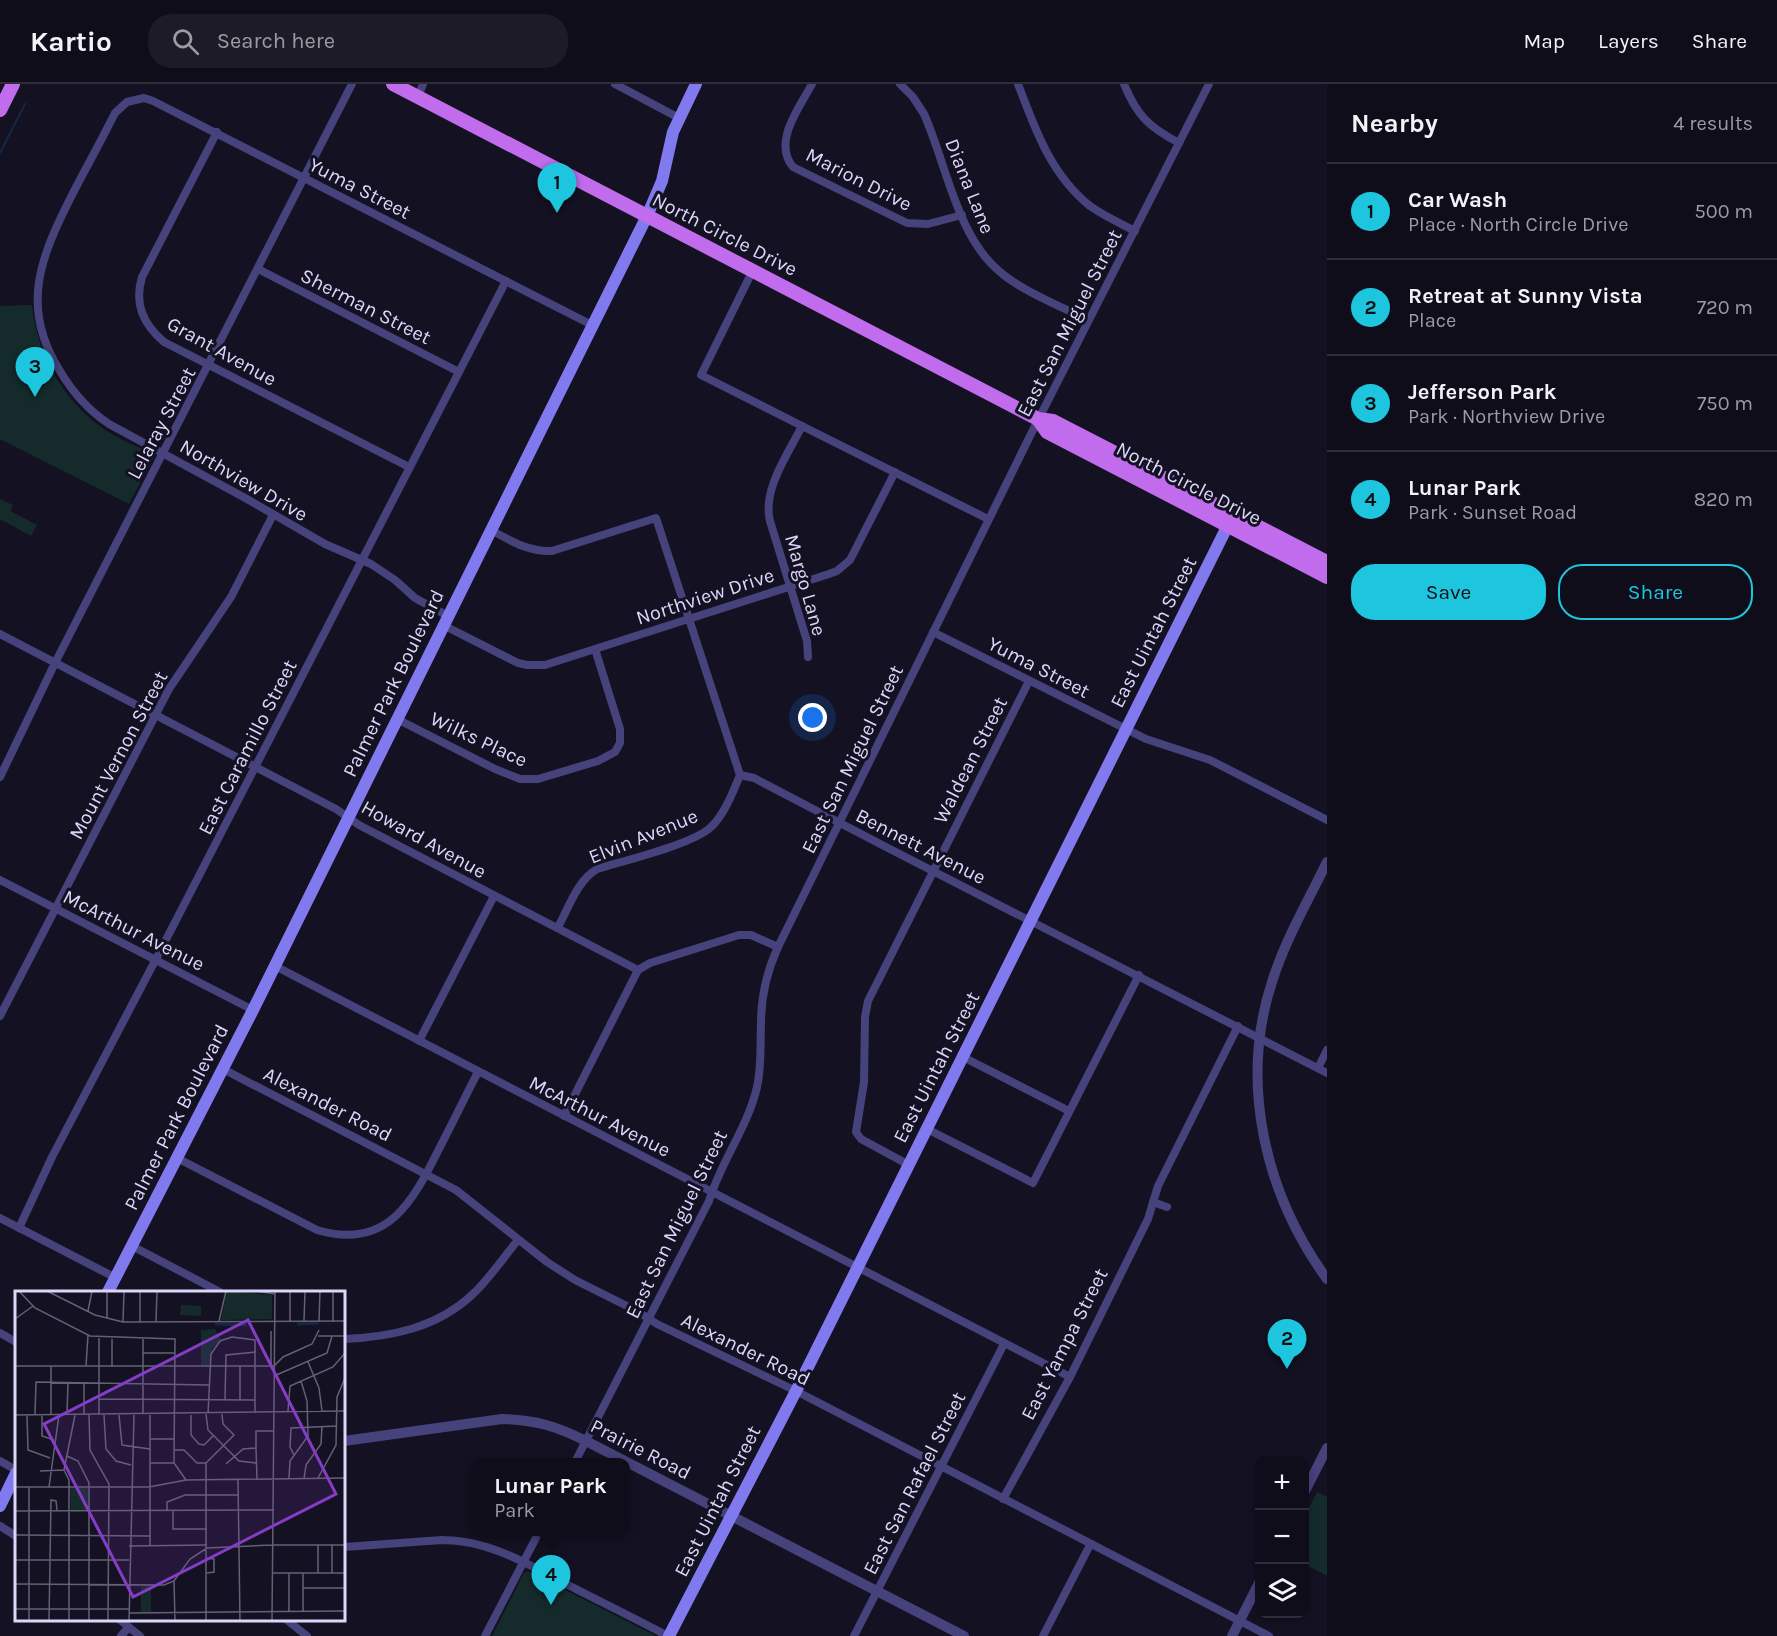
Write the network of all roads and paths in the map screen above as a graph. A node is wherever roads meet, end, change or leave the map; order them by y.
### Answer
1 (13, 84) edge
2 (352, 84) edge
3 (393, 84) edge
4 (615, 84) edge
5 (696, 84) edge
6 (812, 84) edge
7 (900, 84) edge
8 (1018, 84) edge
9 (1124, 84) edge
10 (1209, 84) edge
11 (420, 91) edge
12 (0, 110) edge
13 (115, 114) joint
14 (679, 118) junction
15 (217, 132) junction
16 (1179, 143) junction
17 (305, 178) junction
18 (962, 215) junction
19 (647, 216) junction
20 (1135, 231) junction
21 (258, 269) junction
22 (753, 270) junction
23 (506, 281) junction
24 (1088, 320) junction
25 (592, 325) junction
26 (210, 365) junction
27 (459, 372) junction
28 (1038, 419) junction
29 (802, 426) junction
30 (163, 453) junction
31 (409, 467) junction
32 (895, 472) junction
33 (273, 515) junction
34 (988, 519) junction
35 (1231, 519) junction
36 (491, 530) junction
37 (362, 560) junction
38 (1327, 562) edge
39 (1327, 577) edge
40 (790, 587) junction
41 (689, 618) junction
42 (445, 621) junction
43 (933, 632) junction
44 (0, 634) edge
45 (595, 649) junction
46 (808, 657) dead end
47 (56, 663) junction
48 (1029, 681) junction
49 (156, 715) junction
50 (397, 718) junction
51 (1126, 729) junction
52 (255, 767) junction
53 (740, 775) junction
54 (0, 777) edge
55 (348, 817) junction
56 (1327, 820) edge
57 (839, 822) junction
58 (1327, 862) edge
59 (932, 871) junction
60 (0, 880) edge
61 (494, 896) junction
62 (56, 908) junction
63 (1031, 921) junction
64 (558, 927) junction
65 (777, 947) junction
66 (156, 959) junction
67 (274, 966) junction
68 (639, 970) junction
69 (1139, 975) junction
70 (253, 1010) junction
71 (0, 1016) edge
72 (1238, 1026) junction
73 (1259, 1036) junction
74 (419, 1041) junction
75 (1327, 1050) edge
76 (963, 1057) junction
77 (1318, 1068) junction
78 (223, 1069) junction
79 (478, 1072) junction
80 (1327, 1073) edge
81 (1070, 1111) junction
82 (564, 1116) junction
83 (927, 1129) junction
84 (177, 1158) junction
85 (909, 1165) junction
86 (427, 1173) junction
87 (711, 1193) junction
88 (1153, 1202) junction
89 (1167, 1208) dead end
90 (0, 1218) edge
91 (18, 1227) junction
92 (518, 1240) junction
93 (132, 1246) junction
94 (858, 1268) junction
95 (116, 1278) junction
96 (1327, 1279) edge
97 (109, 1291) edge
98 (216, 1291) edge
99 (648, 1318) junction
100 (0, 1334) edge
101 (345, 1339) edge
102 (15, 1342) edge
103 (1004, 1344) junction
104 (1070, 1377) junction
105 (796, 1391) junction
106 (345, 1441) edge
107 (586, 1441) junction
108 (1327, 1448) edge
109 (577, 1458) edge
110 (619, 1458) edge
111 (0, 1461) edge
112 (630, 1464) edge
113 (941, 1467) junction
114 (15, 1470) edge
115 (15, 1473) edge
116 (1309, 1485) edge
117 (1003, 1499) junction
118 (0, 1506) edge
119 (732, 1516) junction
120 (0, 1526) edge
121 (15, 1535) edge
122 (537, 1536) edge
123 (1090, 1545) junction
124 (345, 1547) edge
125 (523, 1562) junction
126 (877, 1591) junction
127 (1255, 1591) edge
128 (121, 1621) edge
129 (288, 1621) edge
130 (1240, 1621) junction
131 (129, 1627) junction
132 (121, 1636) edge
133 (140, 1636) edge
134 (307, 1636) edge
135 (485, 1636) edge
136 (669, 1636) edge
137 (854, 1636) edge
138 (964, 1636) edge
139 (1043, 1636) edge
140 (1232, 1636) edge
141 (1269, 1636) edge

1 - 12 main road
2 - 17 street, Lelaray Street
3 - 11 main road, North Circle Drive
4 - 14 street
5 - 14 main road, Palmer Park Boulevard
6 - 18 street, Marion Drive
7 - 18 street, Diana Lane
8 - 20 street
9 - 16 street
10 - 16 street, East San Miguel Street
11 - 19 main road, North Circle Drive
13 - 15 street, Yuma Street
13 - 30 street, Northview Drive
14 - 19 main road, Palmer Park Boulevard
15 - 17 street, Yuma Street
15 - 26 street, Grant Avenue
16 - 20 street, East San Miguel Street
17 - 21 street, Lelaray Street
17 - 23 street, Yuma Street
18 - 24 street, Diana Lane
19 - 22 main road, North Circle Drive
19 - 25 main road, Palmer Park Boulevard
20 - 24 street, East San Miguel Street
21 - 26 street, Lelaray Street
21 - 27 street, Sherman Street
22 - 28 main road, North Circle Drive
22 - 29 street
23 - 25 street, Yuma Street
23 - 27 street, East Caramillo Street
24 - 28 street, East San Miguel Street
25 - 36 main road, Palmer Park Boulevard
26 - 30 street, Lelaray Street
26 - 31 street, Grant Avenue
27 - 31 street, East Caramillo Street
28 - 34 street, East San Miguel Street
28 - 35 main road, North Circle Drive
29 - 32 street
29 - 40 street, Margo Lane
30 - 33 street, Northview Drive
30 - 47 street, Lelaray Street
31 - 37 street, East Caramillo Street
32 - 34 street
32 - 40 street, Northview Drive
33 - 37 street, Northview Drive
33 - 49 street, Mount Vernon Street
34 - 43 street, East San Miguel Street
35 - 38 main road, North Circle Drive
35 - 39 main road, North Circle Drive
35 - 51 main road, East Uintah Street
36 - 41 street
36 - 42 main road, Palmer Park Boulevard
37 - 42 street, Northview Drive
37 - 52 street, East Caramillo Street
40 - 41 street, Northview Drive
40 - 46 street, Margo Lane
41 - 45 street, Northview Drive
41 - 53 street
42 - 45 street, Northview Drive
42 - 50 main road, Palmer Park Boulevard
43 - 48 street, Yuma Street
43 - 57 street, East San Miguel Street
44 - 47 street, Howard Avenue
45 - 50 street, Wilks Place
47 - 49 street, Howard Avenue
47 - 54 street, Lelaray Street
48 - 51 street, Yuma Street
48 - 59 street, Waldean Street
49 - 52 street, Howard Avenue
49 - 62 street, Mount Vernon Street
50 - 55 main road, Palmer Park Boulevard
51 - 56 street, Yuma Street
51 - 63 main road, East Uintah Street
52 - 55 street, Howard Avenue
52 - 66 street, East Caramillo Street
53 - 57 street, Bennett Avenue
53 - 64 street, Elvin Avenue
55 - 61 street, Howard Avenue
55 - 67 main road, Palmer Park Boulevard
57 - 59 street, Bennett Avenue
57 - 65 street, East San Miguel Street
58 - 73 street
59 - 63 street, Bennett Avenue
59 - 85 street, Waldean Street
60 - 62 street, McArthur Avenue
61 - 64 street, Howard Avenue
61 - 74 street
62 - 66 street, McArthur Avenue
62 - 71 street, Mount Vernon Street
63 - 69 street, Bennett Avenue
63 - 76 main road, East Uintah Street
64 - 68 street, Howard Avenue
65 - 68 street
65 - 87 street, East San Miguel Street
66 - 70 street, McArthur Avenue
66 - 91 street, East Caramillo Street
67 - 70 main road, Palmer Park Boulevard
67 - 74 street, McArthur Avenue
68 - 82 street
69 - 72 street, Bennett Avenue
69 - 81 street
70 - 78 main road, Palmer Park Boulevard
72 - 73 street, Bennett Avenue
72 - 88 street, East Yampa Street
73 - 77 street, Bennett Avenue
73 - 96 street
74 - 79 street, McArthur Avenue
75 - 77 street
76 - 81 street
76 - 83 main road, East Uintah Street
77 - 80 street, Bennett Avenue
78 - 84 main road, Palmer Park Boulevard
78 - 86 street, Alexander Road
79 - 82 street, McArthur Avenue
79 - 86 street
81 - 83 street
82 - 87 street, McArthur Avenue
83 - 85 main road, East Uintah Street
84 - 86 street
84 - 93 main road, Palmer Park Boulevard
85 - 94 main road, East Uintah Street
86 - 92 street, Alexander Road
87 - 94 street, McArthur Avenue
87 - 99 street, East San Miguel Street
88 - 89 street
88 - 104 street, East Yampa Street
90 - 91 street
91 - 95 street
92 - 99 street, Alexander Road
92 - 101 street
93 - 95 main road, Palmer Park Boulevard
93 - 98 street
94 - 103 street, McArthur Avenue
94 - 105 main road, East Uintah Street
95 - 97 main road, Palmer Park Boulevard
99 - 105 street, Alexander Road
99 - 107 street, East San Miguel Street
100 - 102 street
103 - 104 street, McArthur Avenue
103 - 113 street, East San Rafael Street
104 - 117 street, East Yampa Street
105 - 113 street, Alexander Road
105 - 119 main road, East Uintah Street
106 - 107 street, Prairie Road
107 - 109 street, East San Miguel Street
107 - 110 street, Prairie Road
108 - 116 street
111 - 114 street
112 - 119 street, Prairie Road
113 - 117 street, Alexander Road
113 - 126 street, East San Rafael Street
115 - 118 main road
117 - 123 street, Alexander Road
119 - 126 street, Prairie Road
119 - 136 main road, East Uintah Street
120 - 121 street
122 - 125 street
123 - 130 street, Alexander Road
123 - 139 street
124 - 125 street
125 - 135 street
125 - 136 street
126 - 137 street, East San Rafael Street
126 - 138 street, Prairie Road
127 - 130 street
128 - 131 street
129 - 134 street
130 - 140 street
130 - 141 street, Alexander Road
131 - 132 street
131 - 133 street

